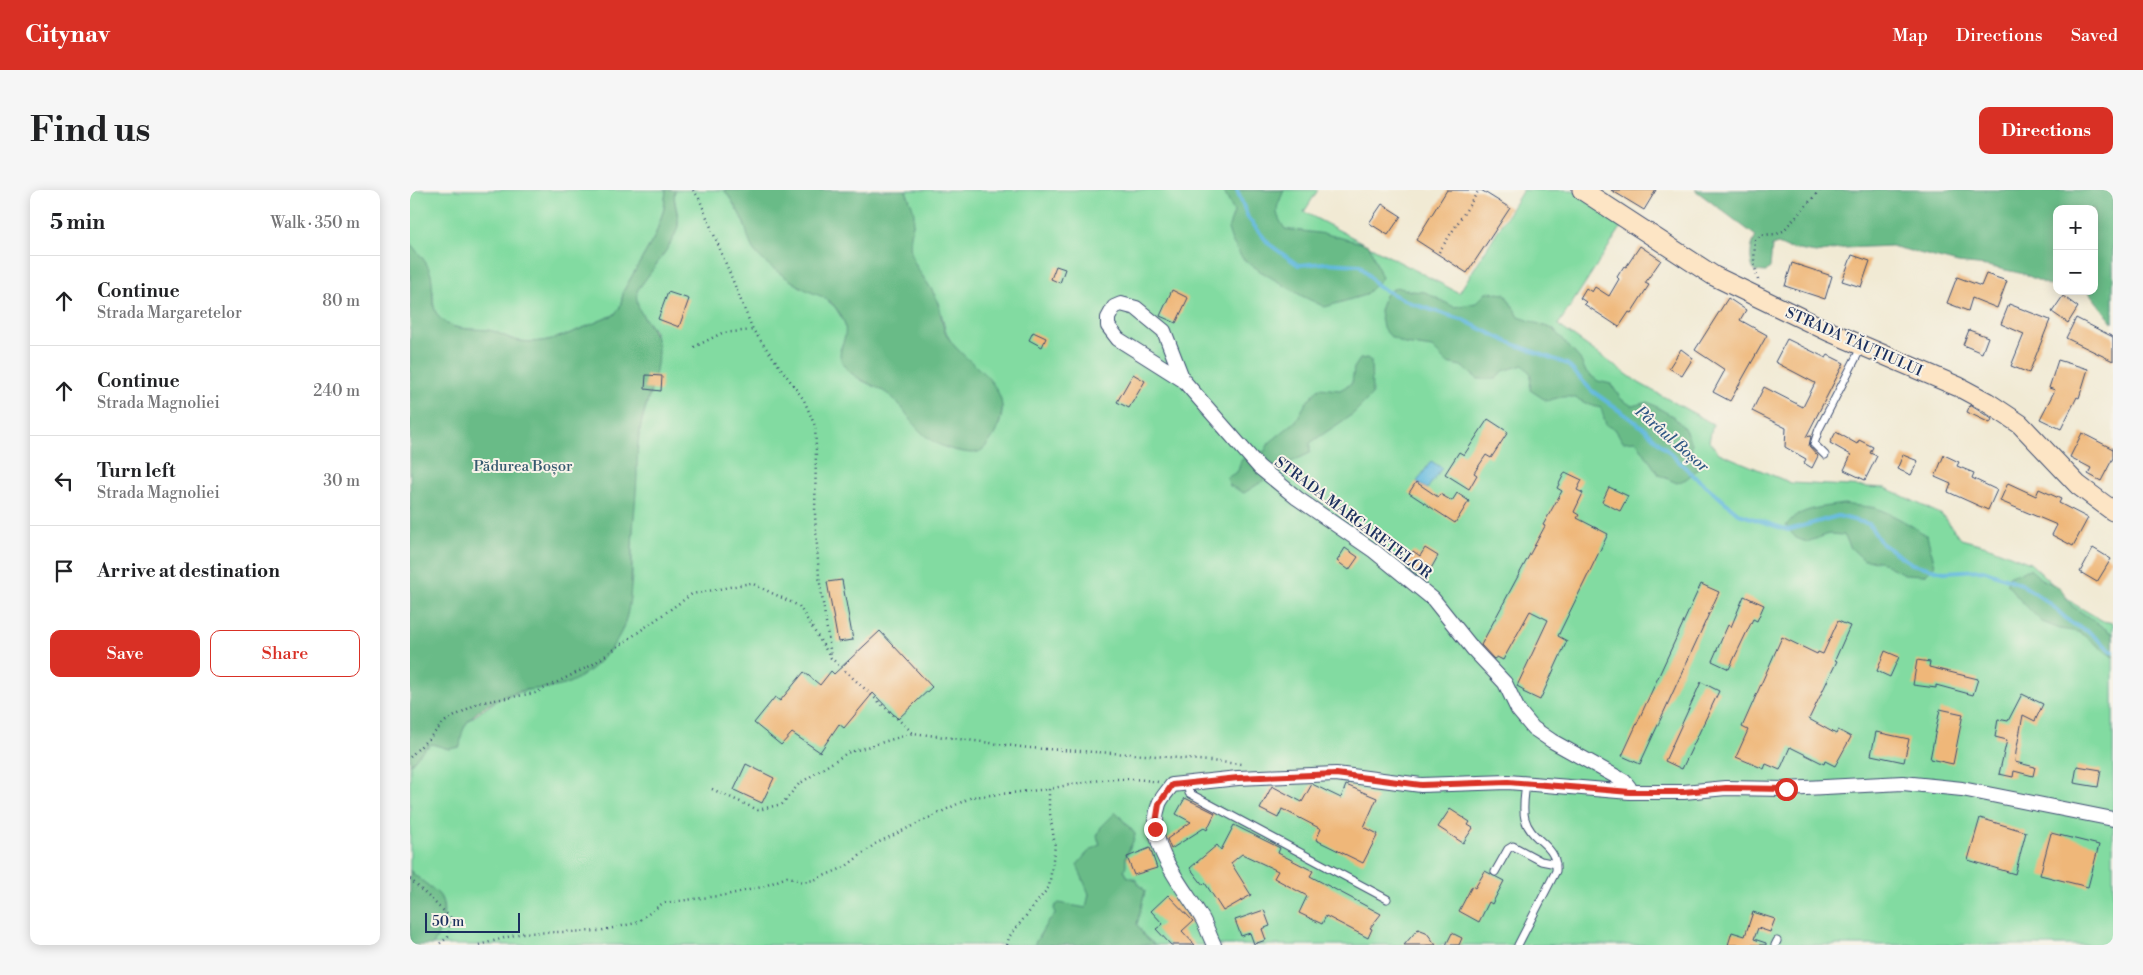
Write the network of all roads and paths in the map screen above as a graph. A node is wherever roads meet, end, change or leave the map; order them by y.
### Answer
1 (693, 190) edge
2 (1480, 190) edge
3 (1582, 190) edge
4 (1820, 190) edge
5 (1440, 252) dead end
6 (1767, 302) junction
7 (753, 330) junction
8 (1862, 346) junction
9 (694, 347) dead end
10 (1182, 380) junction
11 (1825, 455) dead end
12 (2113, 511) edge
13 (831, 658) junction
14 (913, 733) junction
15 (410, 757) edge
16 (1245, 764) dead end
17 (1186, 783) junction
18 (1526, 783) junction
19 (1172, 785) junction
20 (712, 789) dead end
21 (1049, 789) junction
22 (1630, 792) junction
23 (2113, 819) edge
24 (1556, 864) junction
25 (1495, 872) dead end
26 (410, 880) edge
27 (1387, 899) dead end
28 (438, 945) edge
29 (479, 945) edge
30 (1006, 945) edge
31 (1214, 945) edge
32 (1518, 945) edge

1 - 7 path
2 - 5 path
3 - 6 main road, STRADA TĂUȚIULUI
4 - 6 path
6 - 8 main road, STRADA TĂUȚIULUI
7 - 9 path
7 - 13 path
8 - 11 lane
8 - 12 main road, STRADA TĂUȚIULUI
10 - 10 street, STRADA MARGARETELOR
10 - 22 street, STRADA MARGARETELOR
13 - 14 path
13 - 15 path
14 - 16 path
14 - 20 path
17 - 18 street
17 - 19 street
17 - 27 lane
18 - 22 street
18 - 24 lane
19 - 21 path
19 - 31 street
21 - 29 path
21 - 30 path
22 - 23 street
24 - 25 lane
24 - 32 lane
26 - 28 path

